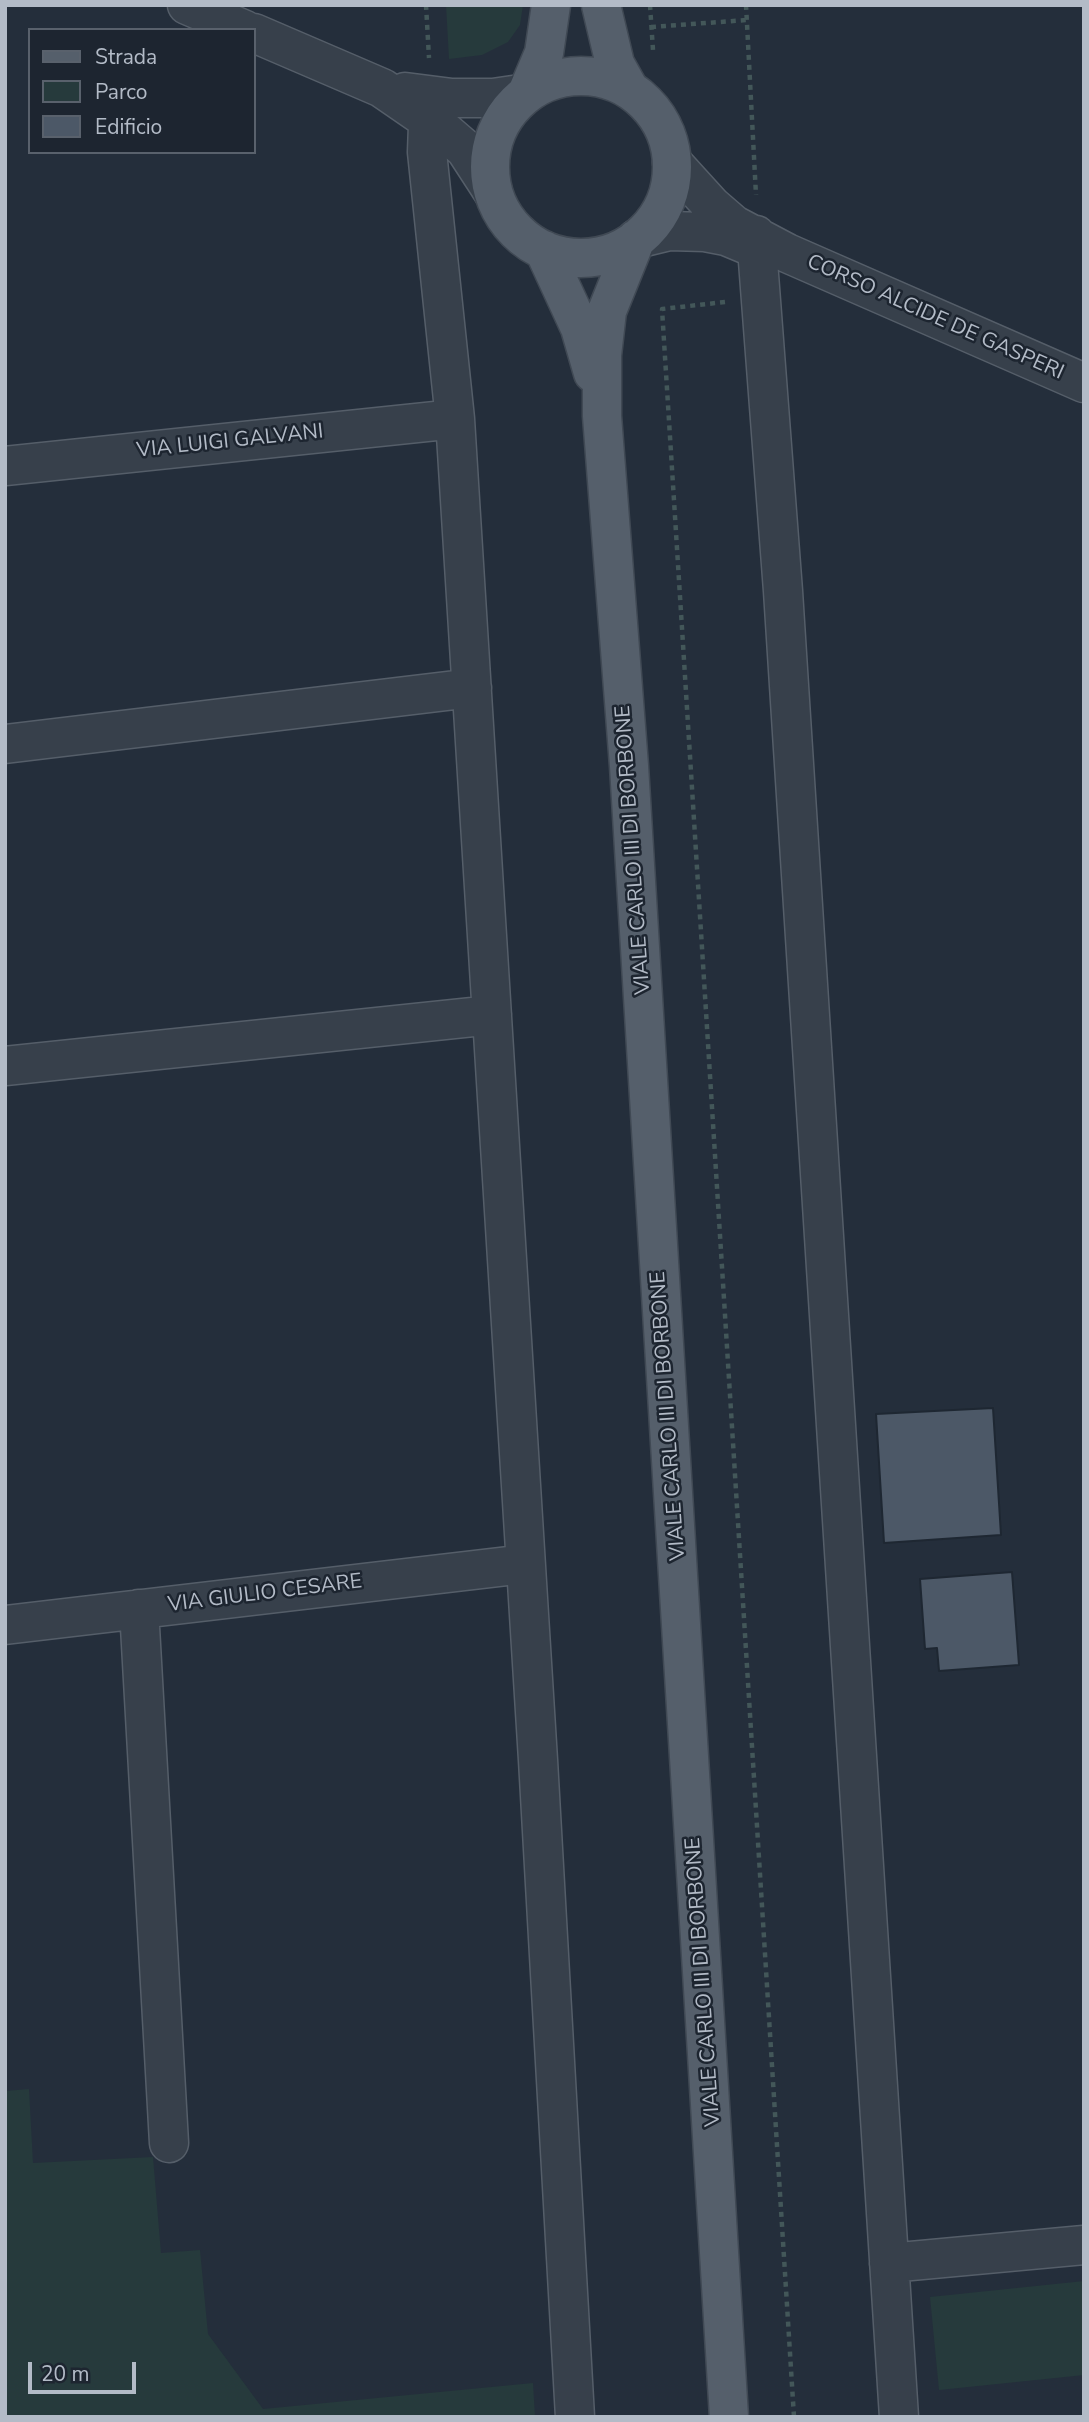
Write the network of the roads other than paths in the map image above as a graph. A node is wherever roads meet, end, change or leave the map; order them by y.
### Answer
1 (187, 5) edge
2 (551, 5) edge
3 (600, 5) edge
4 (240, 28) edge
5 (256, 34) edge
6 (629, 89) junction
7 (527, 93) junction
8 (429, 108) junction
9 (672, 162) junction
10 (493, 192) junction
11 (636, 240) junction
12 (766, 245) junction
13 (544, 250) junction
14 (1084, 383) edge
15 (602, 416) junction
16 (455, 419) junction
17 (5, 466) edge
18 (472, 688) junction
19 (5, 744) edge
20 (492, 1015) junction
21 (5, 1066) edge
22 (525, 1564) junction
23 (139, 1609) junction
24 (5, 1625) edge
25 (169, 2143) dead end
26 (1084, 2245) edge
27 (890, 2263) junction
28 (575, 2417) edge
29 (729, 2417) edge
30 (899, 2417) edge

1 - 4 street
2 - 7 main road, VIALE CARLO III DI BORBONE
3 - 6 main road, VIALE CARLO III DI BORBONE
5 - 8 street
6 - 7 main road, VIALE CARLO III DI BORBONE
6 - 9 main road, VIALE CARLO III DI BORBONE
7 - 8 street
7 - 10 main road, VIALE CARLO III DI BORBONE
8 - 10 street
8 - 16 street
9 - 11 main road, VIALE CARLO III DI BORBONE
9 - 12 street, CORSO ALCIDE DE GASPERI
10 - 13 main road, VIALE CARLO III DI BORBONE
11 - 12 street, CORSO ALCIDE DE GASPERI
11 - 13 main road, VIALE CARLO III DI BORBONE
11 - 15 main road, VIALE CARLO III DI BORBONE
12 - 14 street, CORSO ALCIDE DE GASPERI
12 - 27 street
13 - 15 main road, VIALE CARLO III DI BORBONE
15 - 29 main road, VIALE CARLO III DI BORBONE
16 - 17 street, VIA LUIGI GALVANI
16 - 18 street
18 - 19 street
18 - 20 street
20 - 21 street
20 - 22 street
22 - 23 street, VIA GIULIO CESARE
22 - 28 street
23 - 24 street, VIA GIULIO CESARE
23 - 25 street
26 - 27 street
27 - 30 street

